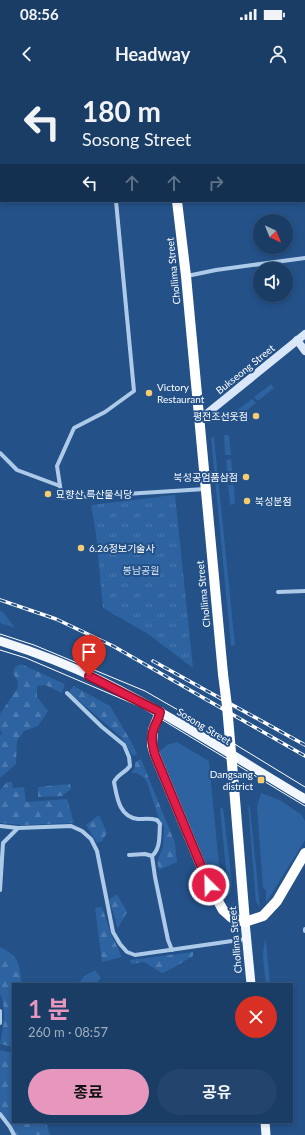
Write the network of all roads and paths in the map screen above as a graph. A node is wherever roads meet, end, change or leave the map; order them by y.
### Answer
1 (116, 202) edge
2 (177, 202) edge
3 (305, 258) edge
4 (186, 276) junction
5 (305, 334) edge
6 (297, 340) junction
7 (305, 351) edge
8 (199, 420) junction
9 (0, 453) edge
10 (5, 458) junction
11 (0, 460) edge
12 (60, 486) junction
13 (205, 489) junction
14 (305, 591) edge
15 (278, 592) dead end
16 (0, 641) edge
17 (67, 693) dead end
18 (160, 712) junction
19 (305, 799) edge
20 (0, 826) edge
21 (18, 828) junction
22 (0, 839) edge
23 (3, 843) junction
24 (305, 853) edge
25 (129, 855) dead end
26 (152, 856) junction
27 (0, 890) edge
28 (245, 922) junction
29 (246, 939) junction
30 (172, 950) junction
31 (251, 983) edge
32 (0, 1011) edge
33 (0, 1023) edge
34 (0, 1114) edge
35 (265, 1123) edge
36 (14, 1135) edge
37 (266, 1135) edge

1 - 12 street
2 - 4 highway, Chollima Street
3 - 4 street
4 - 8 highway, Chollima Street
5 - 6 main road, Bukseong Street
6 - 7 main road
6 - 8 main road, Bukseong Street
8 - 13 highway, Chollima Street
9 - 10 street
10 - 11 street
10 - 12 street
12 - 13 street
13 - 28 highway, Chollima Street, bridge
14 - 15 street
16 - 18 main road, Sosong Street
17 - 26 street
18 - 19 main road, Sosong Street
18 - 28 highway
20 - 21 street
21 - 23 street
21 - 30 street
22 - 23 street
23 - 27 street
24 - 28 highway
25 - 26 street
26 - 30 street
28 - 29 main road, Chollima Street
29 - 30 street
29 - 31 main road, Chollima Street
32 - 33 street
34 - 36 street
35 - 37 main road

